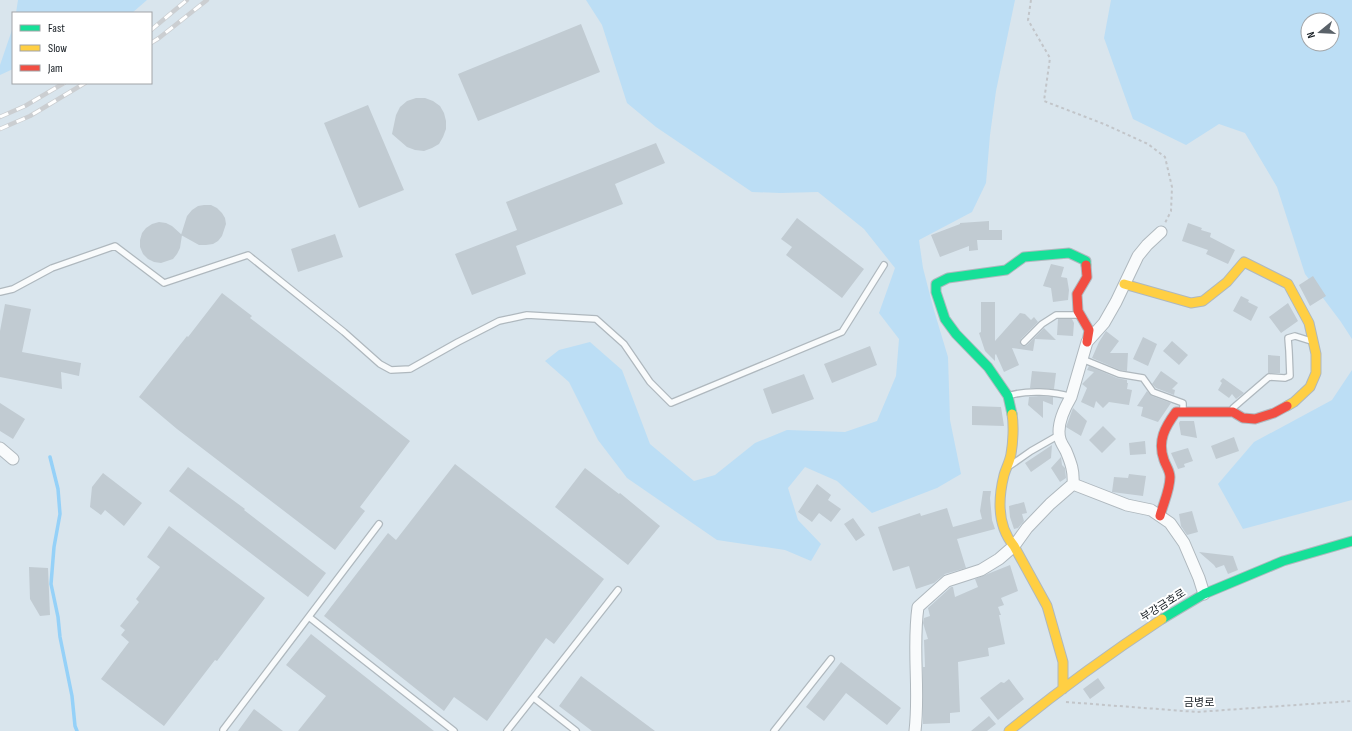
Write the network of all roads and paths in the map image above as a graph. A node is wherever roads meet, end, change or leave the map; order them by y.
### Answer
1 (1031, 0) edge
2 (1162, 232) joint
3 (884, 265) dead end
4 (1124, 284) junction
5 (0, 292) edge
6 (1080, 315) junction
7 (1313, 341) junction
8 (1024, 342) dead end
9 (1087, 342) junction
10 (1082, 359) junction
11 (1008, 396) junction
12 (1071, 397) junction
13 (1183, 412) junction
14 (1233, 412) junction
15 (1060, 435) junction
16 (0, 448) edge
17 (13, 458) dead end
18 (1006, 469) junction
19 (1073, 484) junction
20 (1160, 516) junction
21 (379, 524) dead end
22 (1352, 541) edge
23 (1014, 546) junction
24 (618, 590) dead end
25 (1204, 594) junction
26 (309, 617) junction
27 (831, 659) dead end
28 (1063, 689) junction
29 (534, 698) junction
30 (1047, 700) junction
31 (1352, 701) edge
32 (223, 731) edge
33 (454, 731) edge
34 (507, 731) edge
35 (576, 731) edge
36 (774, 731) edge
37 (915, 731) edge
38 (1009, 731) edge

1 - 2 path
2 - 4 street
3 - 5 lane
4 - 7 street
4 - 9 street
6 - 8 lane
6 - 9 street
6 - 11 street
7 - 14 street
7 - 14 lane
9 - 10 street
10 - 12 street
10 - 13 lane
11 - 12 lane
11 - 18 street
12 - 15 street
13 - 14 street
13 - 20 street
15 - 18 lane
15 - 19 street
16 - 17 street
18 - 23 street
19 - 20 street
19 - 23 street
20 - 25 street
21 - 26 lane
22 - 25 street, 부강금호로
23 - 28 street
23 - 37 street
24 - 29 lane
25 - 28 street, 부강금호로
26 - 32 lane
26 - 33 lane
27 - 36 lane
28 - 30 street, 부강금호로
29 - 34 lane
29 - 35 lane
30 - 31 path, 금병로
30 - 38 street, 부강금호로

